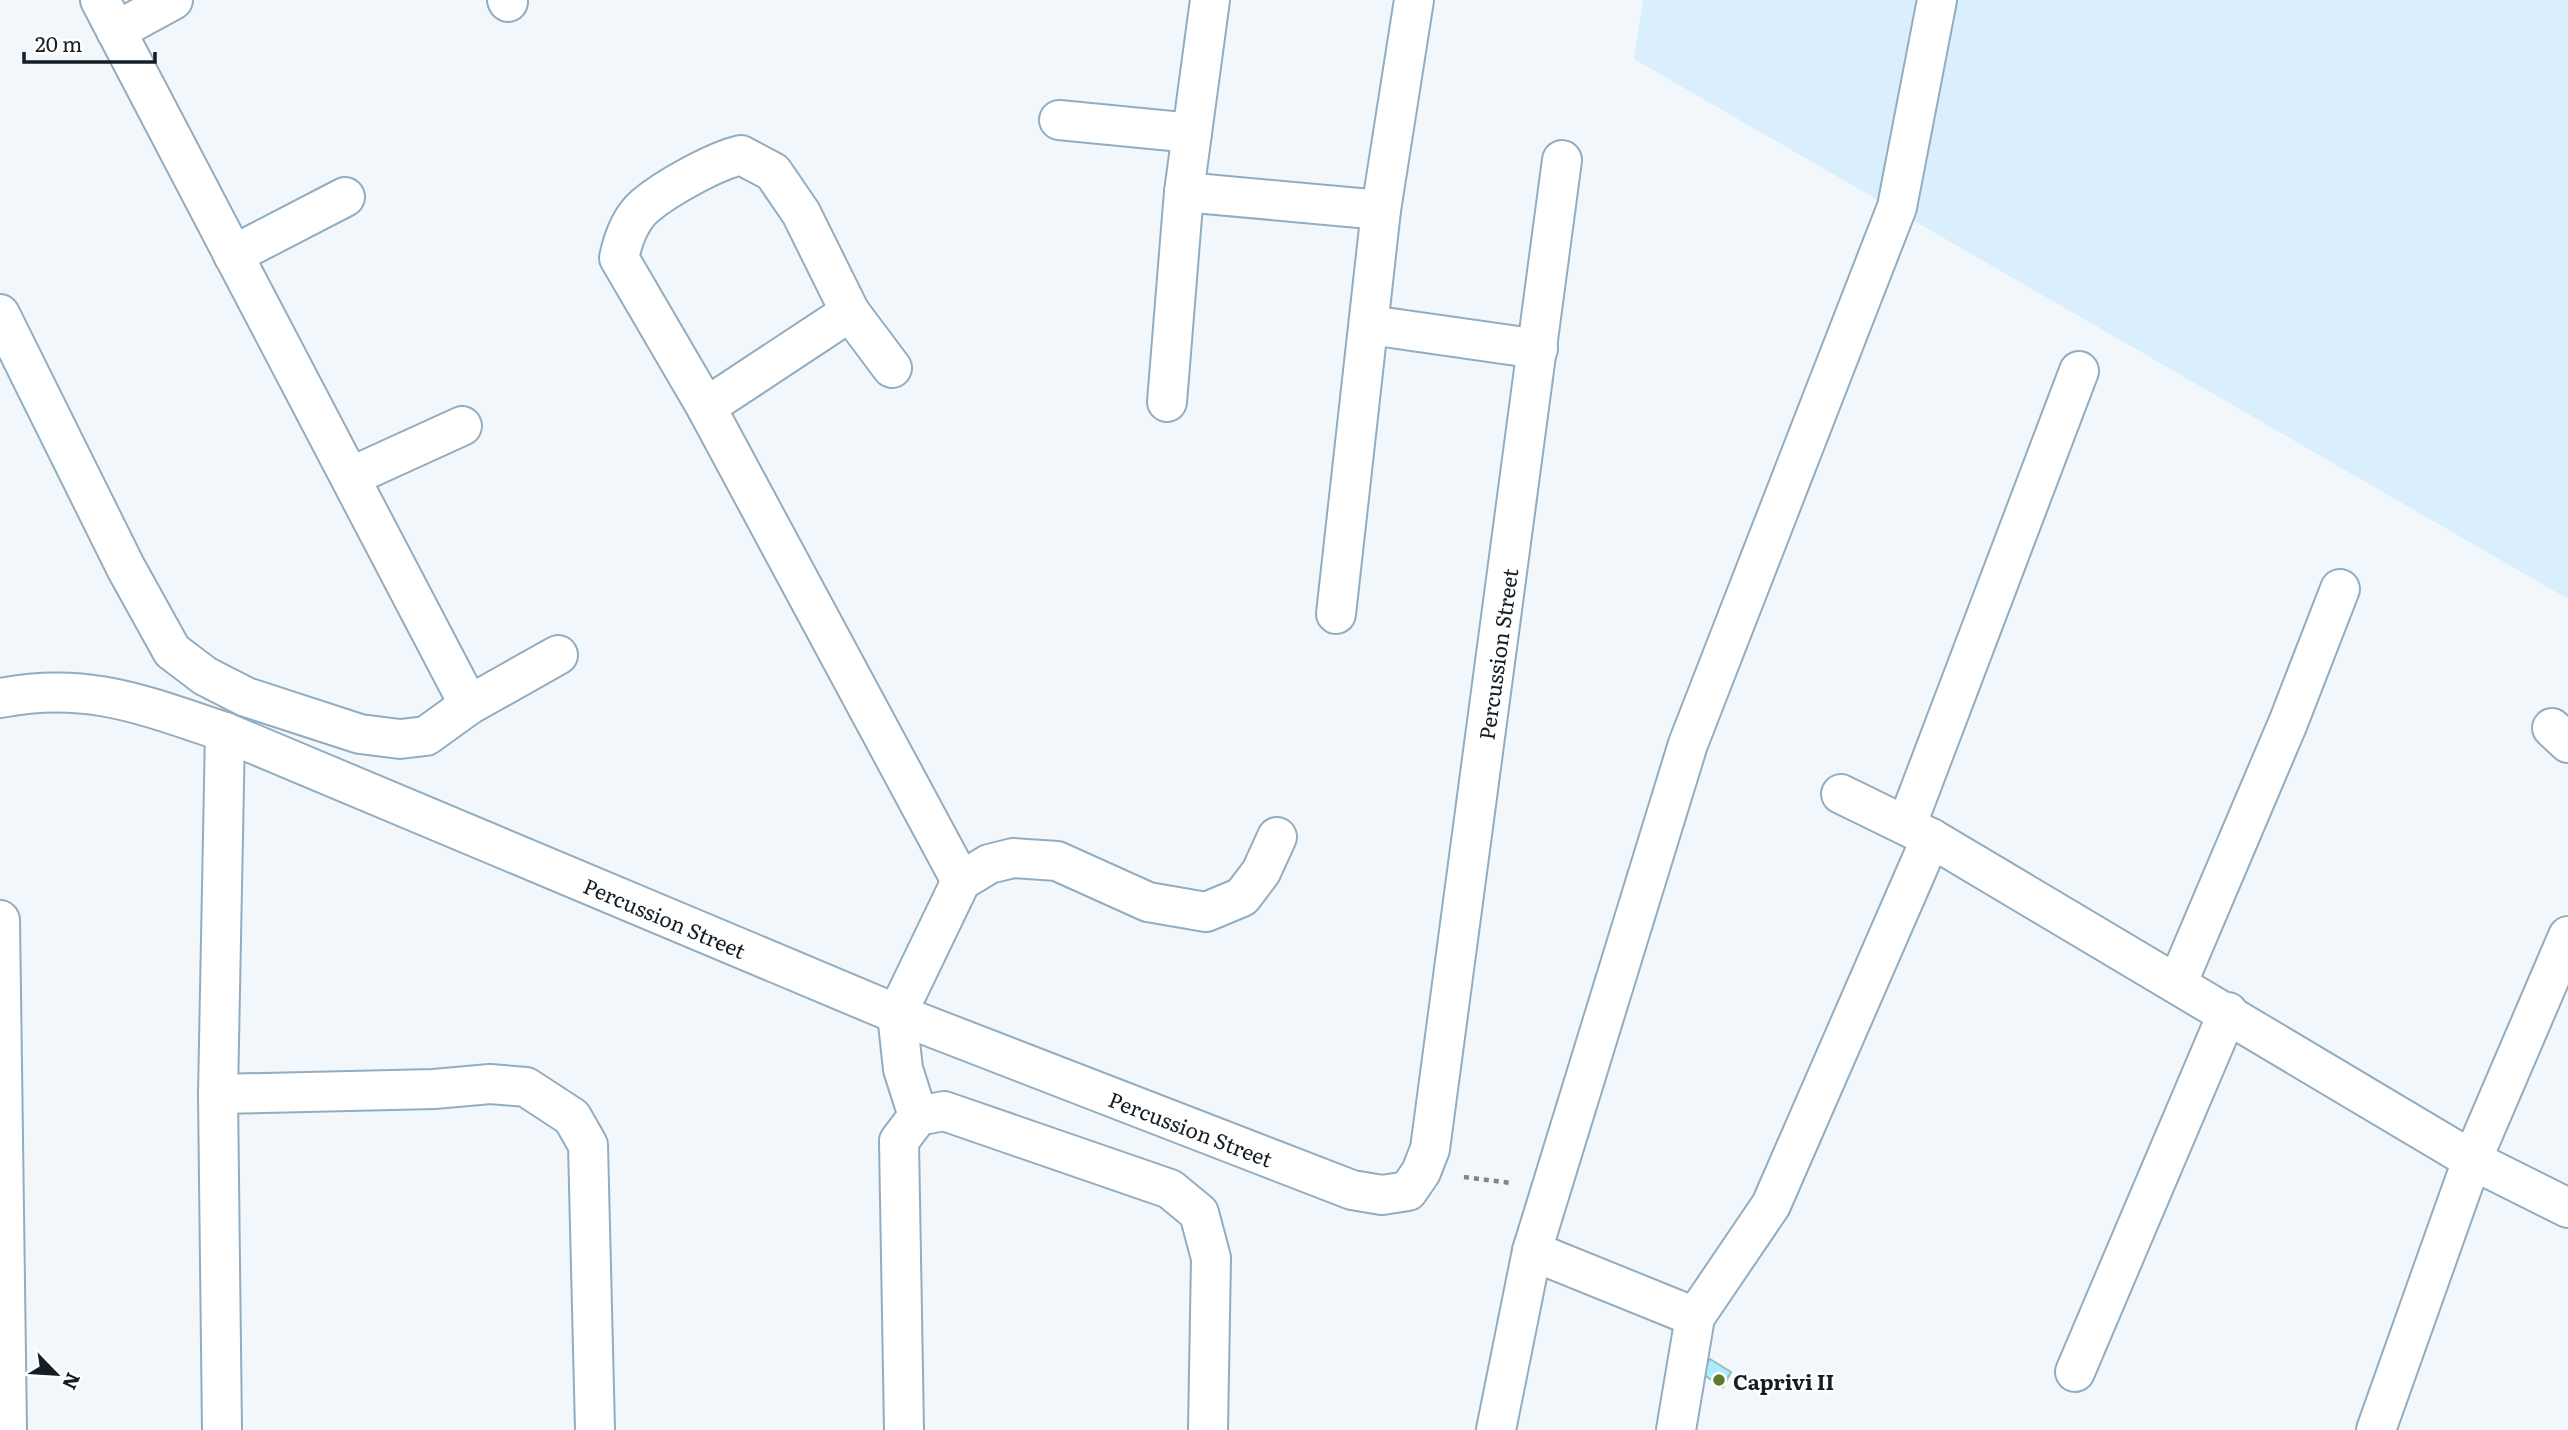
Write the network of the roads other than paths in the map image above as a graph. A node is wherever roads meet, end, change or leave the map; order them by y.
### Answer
1 (173, 0) edge
2 (1210, 0) edge
3 (1414, 0) edge
4 (1937, 0) edge
5 (108, 16) edge
6 (1059, 120) dead end
7 (1192, 133) junction
8 (1562, 160) dead end
9 (1184, 192) junction
10 (345, 197) dead end
11 (1381, 210) junction
12 (233, 255) junction
13 (850, 313) junction
14 (0, 314) edge
15 (1370, 325) junction
16 (1538, 349) junction
17 (892, 368) dead end
18 (2079, 371) dead end
19 (1167, 401) dead end
20 (706, 407) junction
21 (462, 426) dead end
22 (350, 477) junction
23 (2340, 589) dead end
24 (1336, 614) dead end
25 (558, 655) dead end
26 (0, 698) edge
27 (469, 705) junction
28 (225, 732) junction
29 (1841, 794) dead end
30 (1919, 831) junction
31 (1277, 837) dead end
32 (961, 881) junction
33 (0, 920) edge
34 (2568, 936) edge
35 (2178, 982) junction
36 (2228, 1012) junction
37 (897, 1014) junction
38 (218, 1094) junction
39 (918, 1116) junction
40 (2472, 1160) junction
41 (2568, 1208) edge
42 (1532, 1251) junction
43 (1695, 1317) junction
44 (2075, 1372) dead end
45 (8, 1430) edge
46 (222, 1430) edge
47 (595, 1430) edge
48 (904, 1430) edge
49 (1208, 1430) edge
50 (1496, 1430) edge
51 (1676, 1430) edge
52 (2376, 1430) edge

1 - 5 street
2 - 7 street
3 - 11 street
4 - 42 street
5 - 12 street
6 - 7 street
7 - 9 street
8 - 16 street, Percussion Street
9 - 11 street
9 - 19 street
10 - 12 street
11 - 15 street
12 - 22 street
13 - 17 street
13 - 20 street
13 - 20 street
14 - 27 street
15 - 16 street
15 - 24 street
16 - 37 street, Percussion Street
18 - 30 street
20 - 32 street
21 - 22 street
22 - 27 street
23 - 35 street
25 - 27 street
26 - 28 street, Percussion Street
28 - 37 street, Percussion Street
28 - 38 street
29 - 30 street
30 - 35 street
30 - 43 street
31 - 32 street
32 - 37 street
33 - 45 street
34 - 40 street
35 - 36 street
36 - 40 street
36 - 44 street
37 - 39 street
38 - 46 street
38 - 47 street
39 - 48 street
39 - 49 street
40 - 41 street
40 - 52 street
42 - 43 street
42 - 50 street
43 - 51 street

